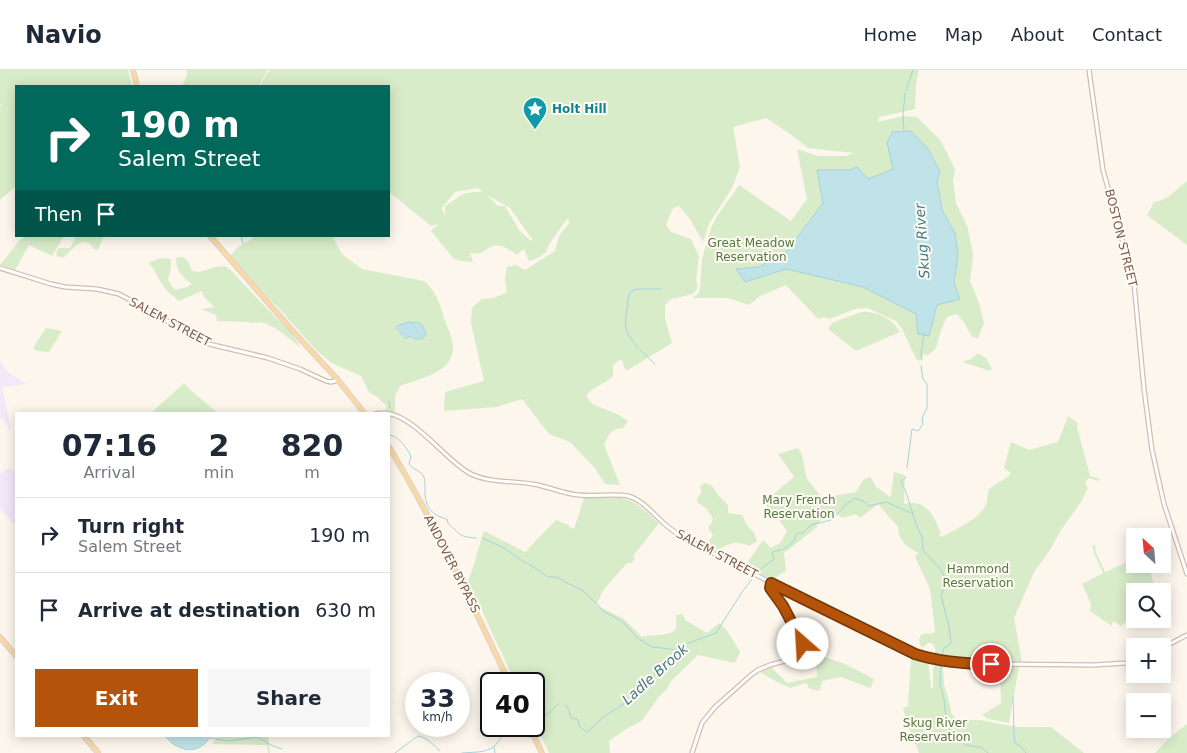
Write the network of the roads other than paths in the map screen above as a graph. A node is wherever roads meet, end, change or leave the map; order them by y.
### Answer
1 (133, 70) edge
2 (1089, 70) edge
3 (137, 85) edge
4 (211, 237) edge
5 (0, 268) edge
6 (338, 380) junction
7 (363, 412) edge
8 (390, 414) edge
9 (390, 449) edge
10 (1187, 574) edge
11 (771, 583) junction
12 (1187, 635) edge
13 (0, 637) edge
14 (1171, 643) edge
15 (15, 655) edge
16 (1126, 663) edge
17 (504, 672) edge
18 (85, 737) edge
19 (535, 737) edge
20 (98, 753) edge
21 (542, 753) edge
22 (692, 753) edge

1 - 3 main road
2 - 10 street, BOSTON STREET
4 - 6 main road
5 - 6 street, SALEM STREET
6 - 7 main road
8 - 11 street, SALEM STREET
9 - 17 main road, ANDOVER BYPASS
11 - 16 street, SALEM STREET
11 - 22 street
12 - 14 street
13 - 15 main road
18 - 20 main road
19 - 21 main road

